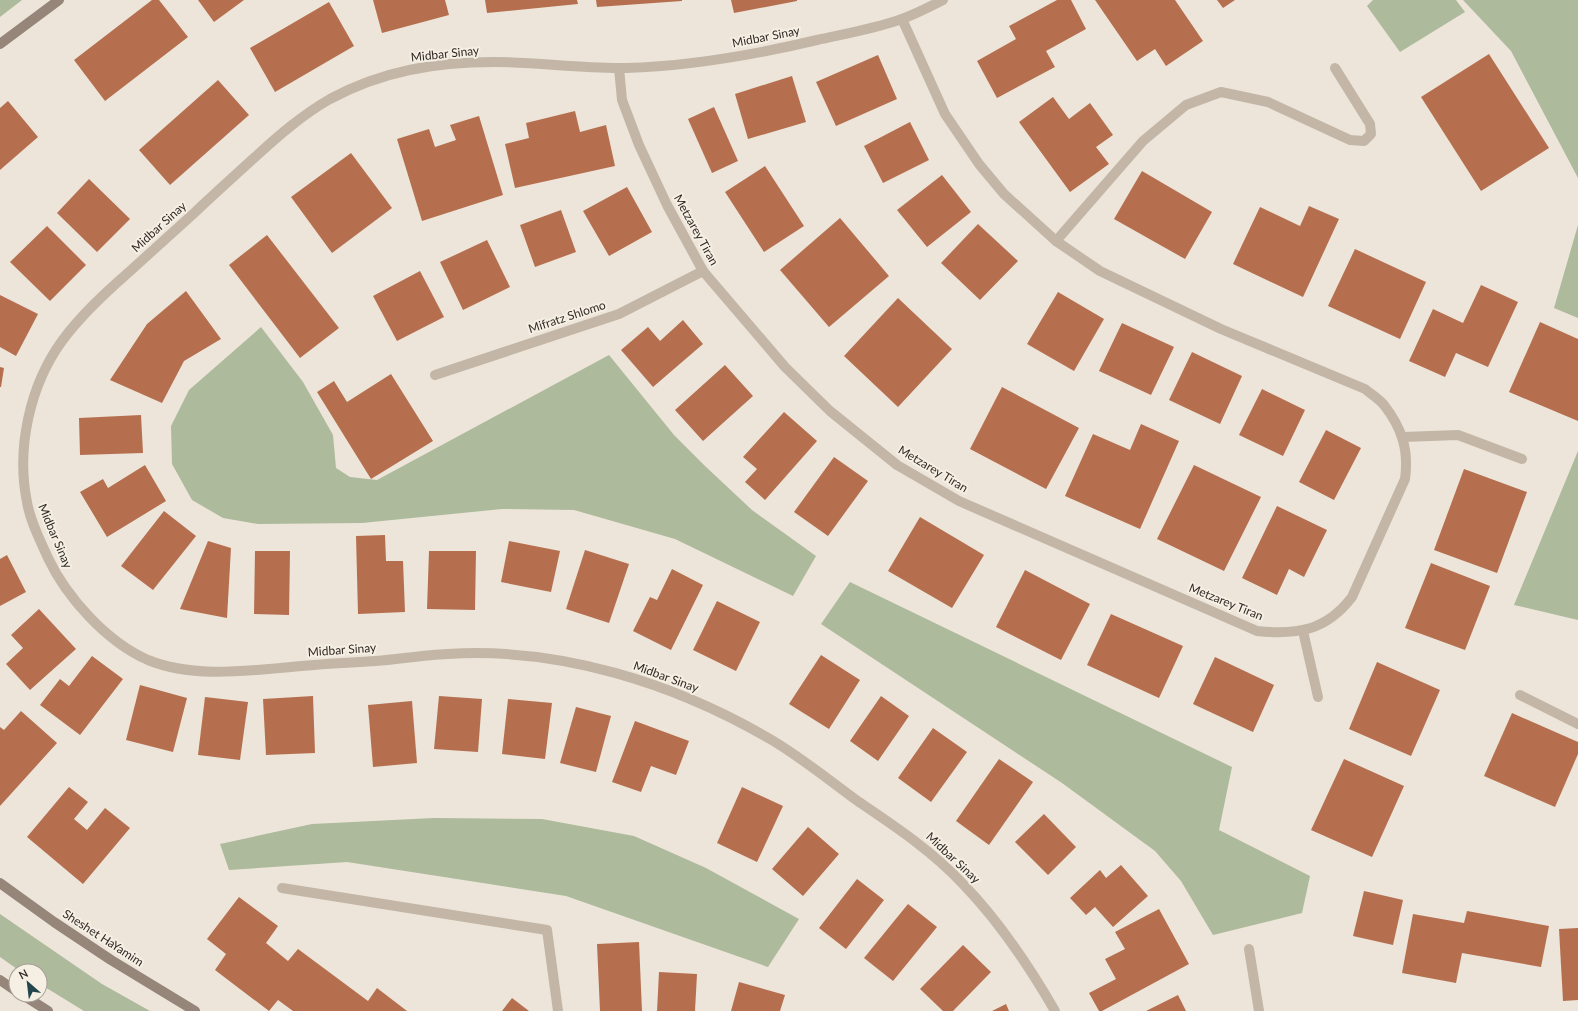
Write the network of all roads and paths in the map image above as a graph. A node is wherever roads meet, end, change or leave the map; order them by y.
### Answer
1 (59, 0) edge
2 (944, 0) edge
3 (902, 19) junction
4 (0, 44) edge
5 (619, 68) junction
6 (1336, 68) dead end
7 (1056, 241) junction
8 (703, 271) junction
9 (435, 375) dead end
10 (1403, 436) junction
11 (1522, 458) dead end
12 (1303, 631) junction
13 (1520, 695) dead end
14 (1318, 698) dead end
15 (1578, 724) edge
16 (0, 883) edge
17 (282, 888) dead end
18 (1249, 949) dead end
19 (36, 1003) edge
20 (48, 1011) edge
21 (195, 1011) edge
22 (558, 1011) edge
23 (1055, 1011) edge
24 (1259, 1011) edge

1 - 4 street
2 - 3 street, Midbar Sinay
3 - 5 street, Midbar Sinay
3 - 7 street, Metzarey Tiran
5 - 8 street, Metzarey Tiran
5 - 23 street, Midbar Sinay
6 - 7 street
7 - 10 street, Metzarey Tiran
8 - 9 street, Mifratz Shlomo
8 - 12 street, Metzarey Tiran
10 - 11 street
10 - 12 street, Metzarey Tiran
12 - 14 street
13 - 15 street
16 - 21 street, Sheshet HaYamim
17 - 22 street
18 - 24 street
19 - 20 street

